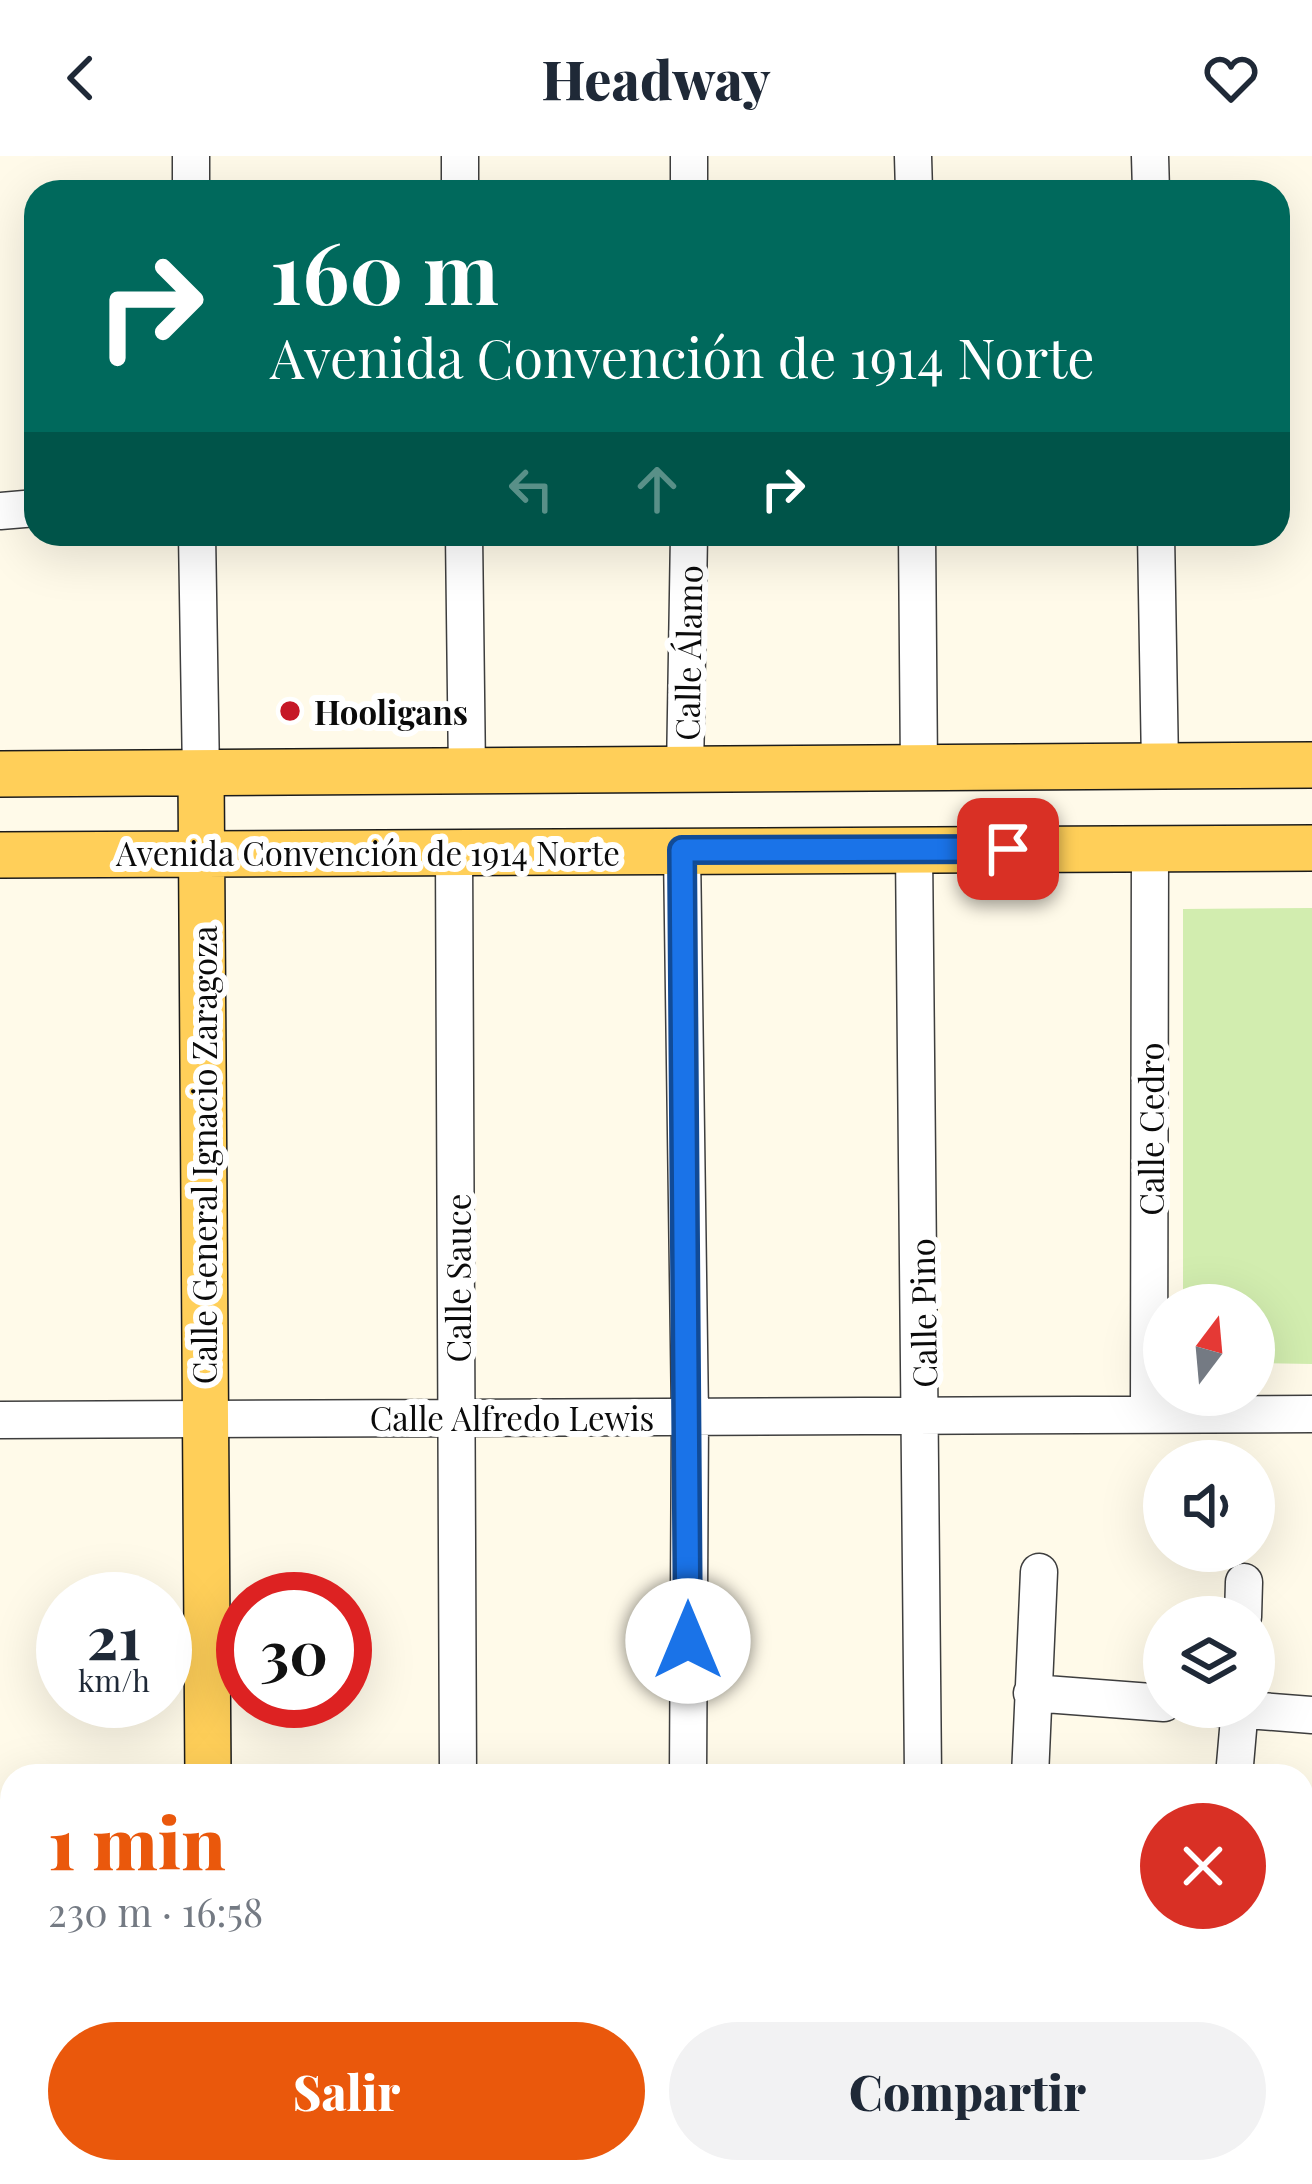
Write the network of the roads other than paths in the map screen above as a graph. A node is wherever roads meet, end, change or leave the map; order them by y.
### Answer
1 (197, 546) edge
2 (464, 546) edge
3 (689, 546) edge
4 (917, 546) edge
5 (1156, 546) edge
6 (1160, 765) junction
7 (1312, 765) edge
8 (919, 770) junction
9 (685, 772) junction
10 (0, 773) edge
11 (467, 773) junction
12 (201, 774) junction
13 (1150, 847) junction
14 (1312, 848) edge
15 (682, 850) junction
16 (914, 850) junction
17 (201, 851) junction
18 (454, 852) junction
19 (0, 855) edge
20 (1149, 1284) edge
21 (1143, 1412) edge
22 (923, 1413) junction
23 (1275, 1414) edge
24 (1312, 1414) edge
25 (690, 1416) junction
26 (204, 1417) junction
27 (458, 1418) junction
28 (0, 1420) edge
29 (1039, 1572) dead end
30 (1032, 1693) junction
31 (1143, 1701) edge
32 (1275, 1712) edge
33 (1312, 1715) edge
34 (1230, 1728) edge
35 (208, 1764) edge
36 (458, 1764) edge
37 (688, 1764) edge
38 (923, 1764) edge
39 (1030, 1764) edge
40 (1233, 1764) edge

1 - 12 street, Calle General Ignacio Zaragoza
2 - 11 street
3 - 9 street, Calle Álamo
4 - 8 street
5 - 6 street
6 - 7 main road
6 - 8 main road
8 - 9 main road
9 - 11 main road
10 - 12 main road
11 - 12 main road
12 - 17 main road, Calle General Ignacio Zaragoza
13 - 14 main road, Avenida Convención de 1914 Norte
13 - 16 main road, Avenida Convención de 1914 Norte
13 - 20 street, Calle Cedro
15 - 16 main road, Avenida Convención de 1914 Norte
15 - 18 main road, Avenida Convención de 1914 Norte
15 - 25 street
16 - 22 street, Calle Pino
17 - 18 main road, Avenida Convención de 1914 Norte
17 - 19 main road, Avenida Convención de 1914 Norte
17 - 26 main road, Calle General Ignacio Zaragoza
18 - 27 street, Calle Sauce
21 - 22 street, Calle Alfredo Lewis
22 - 25 street, Calle Alfredo Lewis
22 - 38 street, Calle Pino
23 - 24 street, Calle Alfredo Lewis
25 - 27 street, Calle Alfredo Lewis
25 - 37 street
26 - 27 street, Calle Alfredo Lewis
26 - 28 street, Calle Alfredo Lewis
26 - 35 main road, Calle General Ignacio Zaragoza
27 - 36 street, Calle Sauce
29 - 30 street
30 - 31 street
30 - 39 street
32 - 33 street
34 - 40 street

